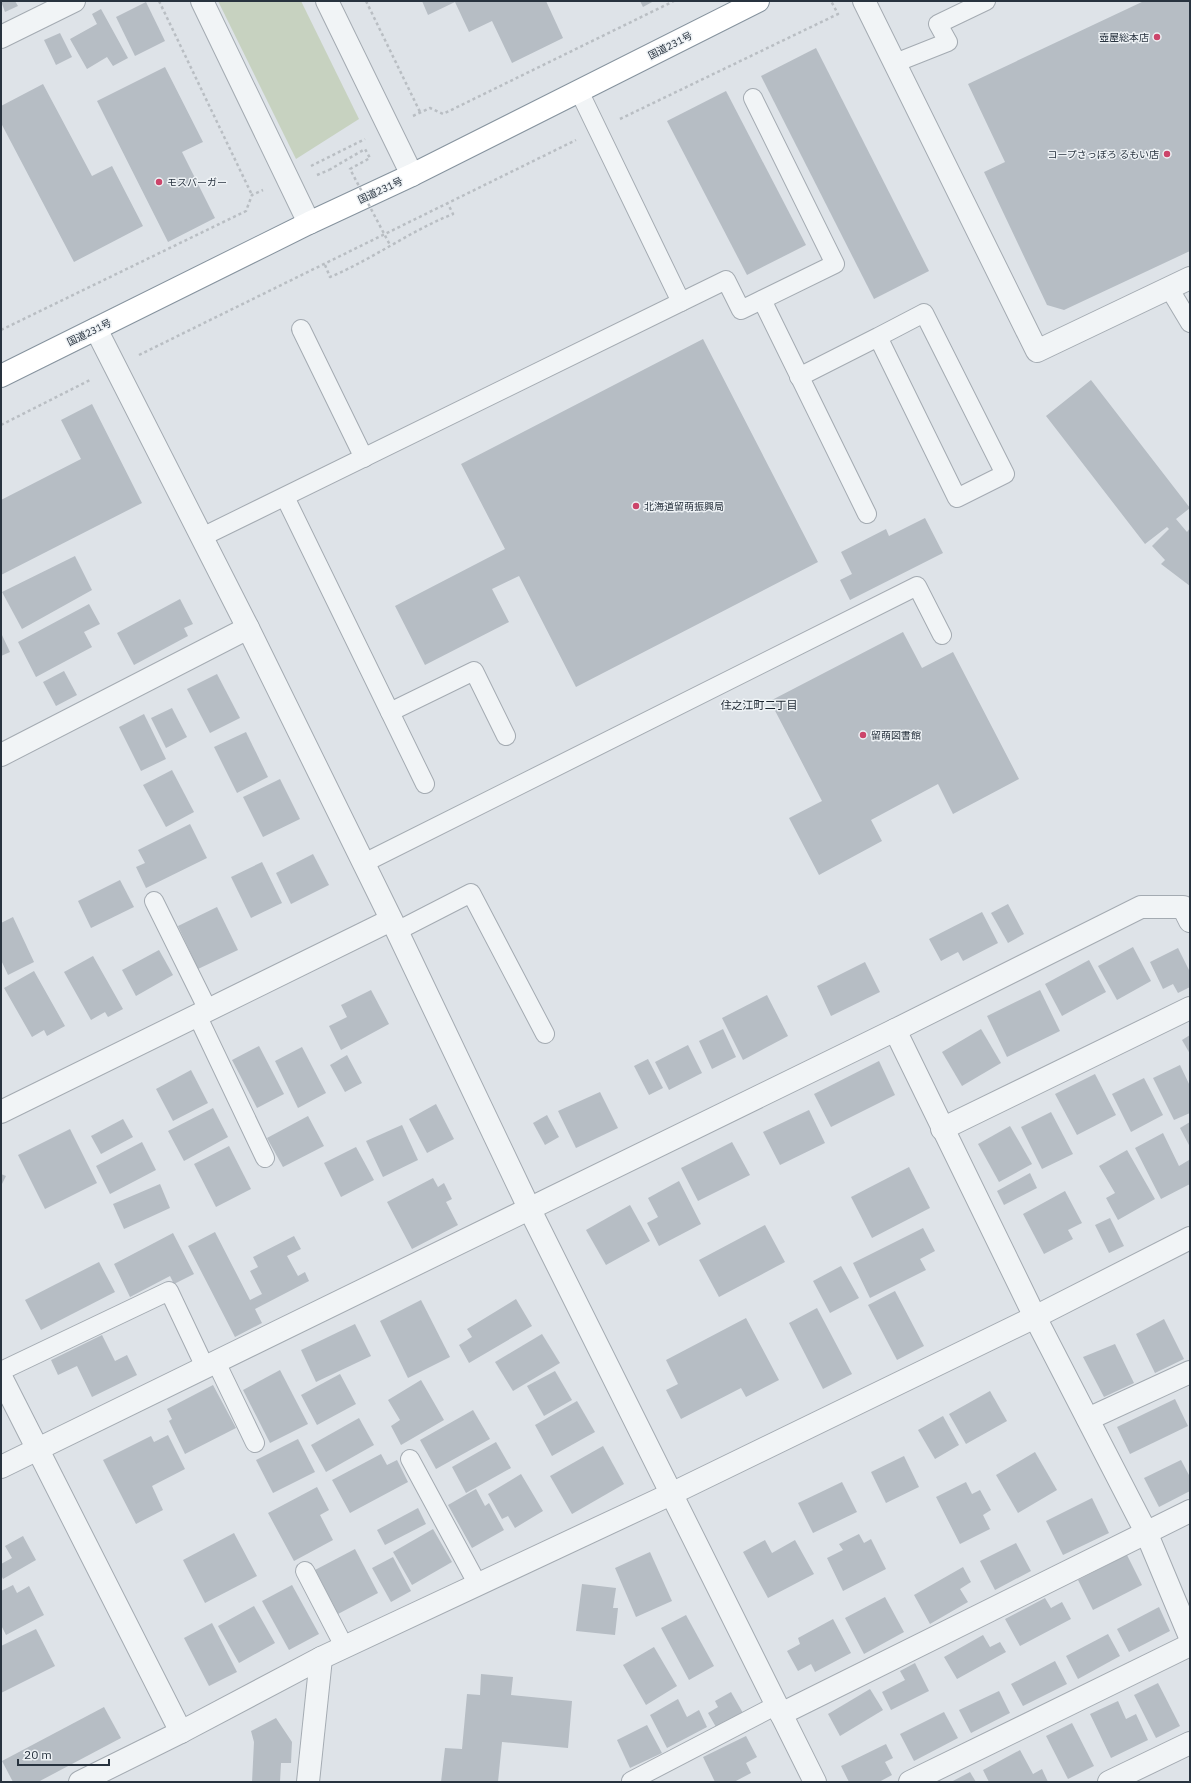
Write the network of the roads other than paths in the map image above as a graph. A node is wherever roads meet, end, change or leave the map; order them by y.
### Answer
1 (74, 1) edge
2 (202, 1) edge
3 (328, 1) edge
4 (758, 1) edge
5 (864, 1) edge
6 (986, 1) edge
7 (1, 37) edge
8 (895, 63) junction
9 (579, 91) junction
10 (753, 98) dead end
11 (412, 175) junction
12 (309, 223) junction
13 (1190, 278) edge
14 (1169, 288) junction
15 (762, 300) junction
16 (681, 302) junction
17 (1190, 323) edge
18 (96, 329) junction
19 (301, 329) dead end
20 (878, 337) junction
21 (1, 376) edge
22 (799, 377) junction
23 (364, 458) junction
24 (285, 497) junction
25 (867, 514) dead end
26 (202, 537) junction
27 (248, 628) junction
28 (942, 635) dead end
29 (390, 712) junction
30 (506, 736) dead end
31 (1, 755) edge
32 (425, 784) dead end
33 (364, 863) junction
34 (154, 902) dead end
35 (1190, 921) edge
36 (394, 925) junction
37 (1190, 1008) edge
38 (203, 1013) junction
39 (895, 1030) junction
40 (545, 1034) dead end
41 (1, 1112) edge
42 (942, 1129) junction
43 (265, 1158) dead end
44 (529, 1208) junction
45 (1190, 1238) edge
46 (1035, 1317) junction
47 (210, 1365) junction
48 (1, 1371) edge
49 (1190, 1372) edge
50 (1, 1377) edge
51 (1088, 1419) junction
52 (254, 1443) dead end
53 (37, 1450) junction
54 (410, 1459) dead end
55 (1, 1468) edge
56 (671, 1494) junction
57 (1190, 1511) edge
58 (1146, 1532) junction
59 (305, 1571) dead end
60 (478, 1585) junction
61 (1190, 1637) edge
62 (1190, 1645) edge
63 (345, 1648) junction
64 (321, 1658) junction
65 (779, 1710) junction
66 (181, 1732) junction
67 (1190, 1743) edge
68 (631, 1781) edge
69 (80, 1782) edge
70 (308, 1782) edge
71 (815, 1782) edge
72 (910, 1782) edge
73 (1109, 1782) edge

1 - 7 street
2 - 12 street
3 - 11 street
4 - 9 highway, 国道231号
5 - 8 street
6 - 8 lane
8 - 14 street
9 - 11 highway, 国道231号
9 - 16 lane
10 - 15 lane
11 - 12 highway, 国道231号
12 - 18 highway, 国道231号
13 - 14 street
14 - 17 lane
15 - 16 lane
15 - 22 lane
16 - 23 lane
18 - 21 highway, 国道231号
18 - 26 street
19 - 23 lane
20 - 20 lane
20 - 22 lane
22 - 25 lane
23 - 24 lane
24 - 26 lane
24 - 29 lane
26 - 27 street
27 - 31 street
27 - 33 street
28 - 33 lane
29 - 30 lane
29 - 32 lane
33 - 36 street
34 - 38 lane
35 - 39 street
36 - 38 street
36 - 40 lane
36 - 44 street
37 - 42 street
38 - 41 street
38 - 43 lane
39 - 42 street
39 - 44 street
42 - 46 street
44 - 47 street
44 - 56 street
45 - 46 street
46 - 51 street
46 - 56 street
47 - 48 lane
47 - 52 lane
47 - 53 street
49 - 51 street
50 - 53 street
51 - 58 street
53 - 55 street
53 - 66 street
54 - 60 lane
56 - 60 street
56 - 65 street
57 - 58 street
58 - 61 street
58 - 65 street
59 - 63 lane
60 - 63 street
62 - 72 street
63 - 64 street
64 - 66 street
64 - 70 street
65 - 68 lane
65 - 71 street
66 - 69 street
67 - 73 street

